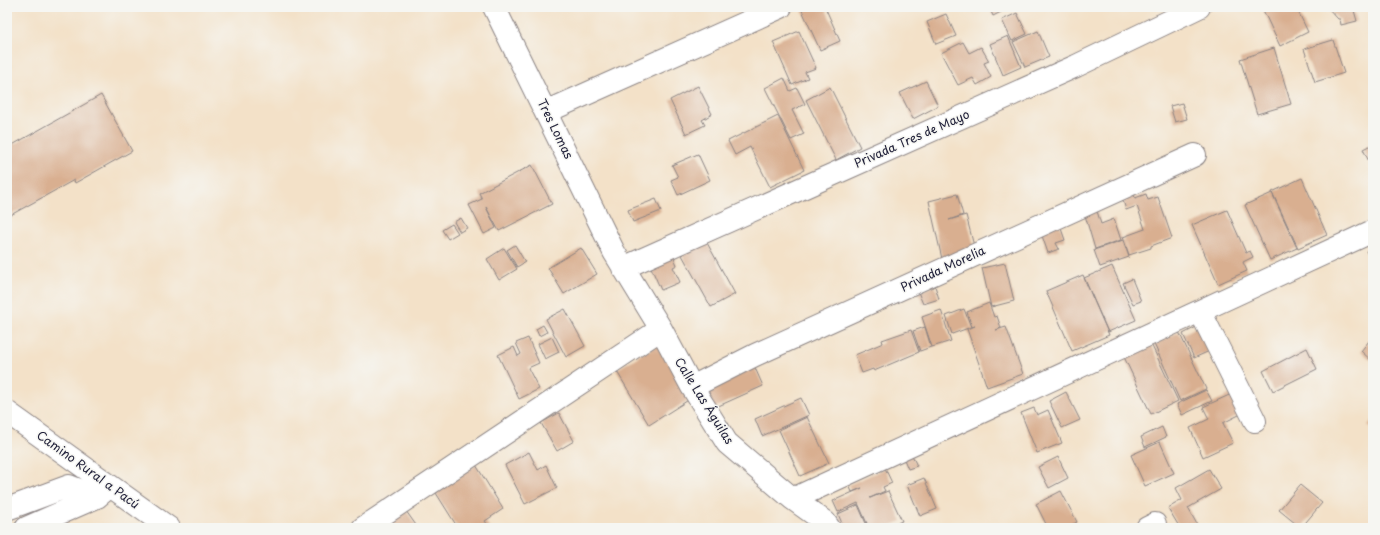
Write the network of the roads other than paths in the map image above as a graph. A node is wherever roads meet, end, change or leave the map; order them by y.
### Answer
1 (494, 7) edge
2 (781, 7) edge
3 (1199, 7) edge
4 (546, 112) junction
5 (1195, 155) dead end
6 (1373, 231) edge
7 (619, 260) junction
8 (1200, 311) junction
9 (662, 330) junction
10 (692, 387) junction
11 (7, 412) edge
12 (1255, 421) dead end
13 (104, 491) junction
14 (793, 499) junction
15 (7, 509) edge
16 (26, 528) edge
17 (169, 528) edge
18 (363, 528) edge
19 (829, 528) edge

1 - 4 street, Tres Lomas
2 - 4 street
3 - 7 street, Privada Tres de Mayo
4 - 7 street, Tres Lomas
5 - 10 street, Privada Morelia
6 - 8 street
7 - 9 street, Calle Las Águilas
8 - 12 street
8 - 14 street
9 - 10 street, Calle Las Águilas
9 - 18 street
10 - 14 street, Calle Las Águilas
11 - 13 street, Camino Rural a Pacú
13 - 15 street
13 - 16 street
13 - 17 street, Camino Rural a Pacú
14 - 19 street, Calle Las Águilas

